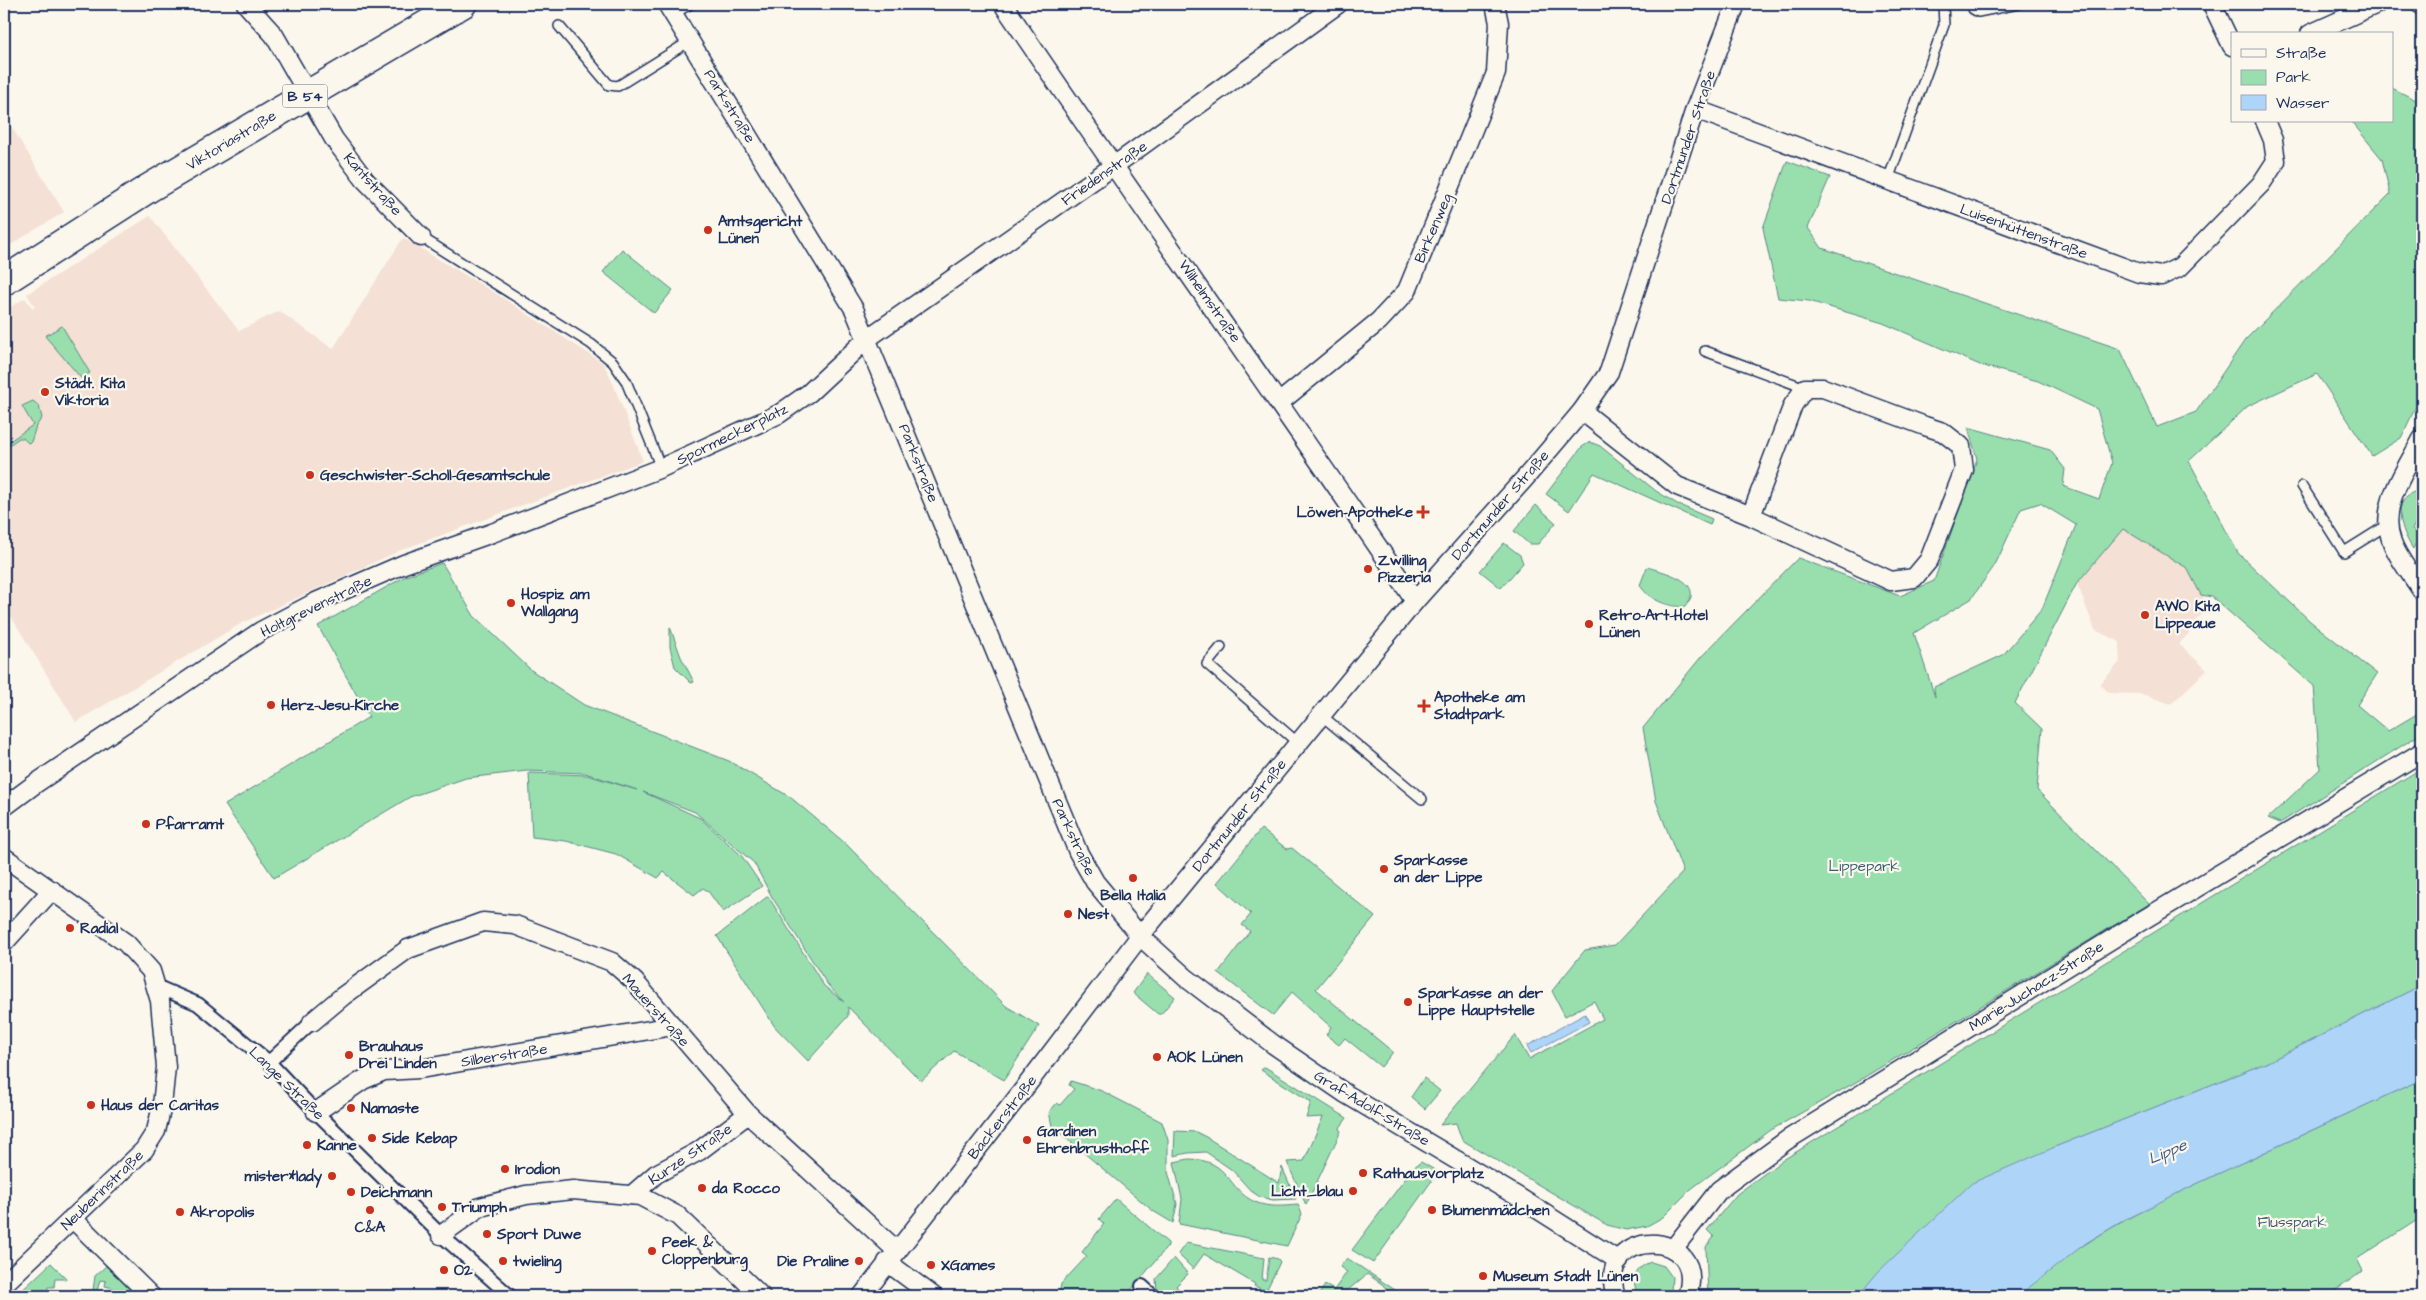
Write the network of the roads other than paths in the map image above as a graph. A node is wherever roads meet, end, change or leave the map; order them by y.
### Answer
1 (246, 4) edge
2 (462, 4) edge
3 (690, 4) edge
4 (1003, 4) edge
5 (1338, 4) edge
6 (1495, 4) edge
7 (1736, 4) edge
8 (1943, 4) edge
9 (1972, 4) edge
10 (2018, 4) edge
11 (2212, 4) edge
12 (2377, 4) edge
13 (670, 9) edge
14 (559, 26) dead end
15 (2314, 32) edge
16 (690, 41) junction
17 (2231, 44) edge
18 (310, 93) junction
19 (1695, 109) junction
20 (2265, 122) edge
21 (1115, 165) junction
22 (1888, 180) junction
23 (421, 237) joint
24 (4, 281) edge
25 (868, 338) junction
26 (1705, 351) dead end
27 (1805, 388) junction
28 (1280, 402) junction
29 (1582, 410) junction
30 (2422, 439) edge
31 (661, 468) junction
32 (2302, 486) dead end
33 (1751, 516) junction
34 (2387, 524) junction
35 (2422, 591) edge
36 (1415, 601) junction
37 (1220, 647) dead end
38 (1321, 715) junction
39 (1298, 743) junction
40 (2422, 752) edge
41 (1422, 799) dead end
42 (4, 808) edge
43 (4, 857) edge
44 (52, 890) junction
45 (1140, 936) junction
46 (4, 943) edge
47 (158, 987) junction
48 (312, 1022) joint
49 (672, 1026) junction
50 (269, 1062) junction
51 (316, 1112) junction
52 (748, 1114) junction
53 (632, 1195) junction
54 (72, 1218) junction
55 (441, 1235) junction
56 (1673, 1249) junction
57 (892, 1256) junction
58 (1619, 1260) junction
59 (4, 1284) edge
60 (1142, 1286) dead end
61 (152, 1296) edge
62 (510, 1296) edge
63 (761, 1296) edge
64 (862, 1296) edge
65 (933, 1296) edge
66 (1153, 1296) edge
67 (1616, 1296) edge
68 (1687, 1296) edge

1 - 18 street, Kantstraße
2 - 18 main road, Viktoriastraße / B 54
3 - 13 lane
4 - 21 street, Wilhelmstraße
5 - 21 street, Friedenstraße
6 - 28 street, Birkenweg
7 - 19 street, Dortmunder Straße
8 - 22 lane
9 - 10 lane
11 - 17 street
12 - 15 street
13 - 16 street, Parkstraße
14 - 16 lane
16 - 25 street, Parkstraße
18 - 23 street, Kantstraße
18 - 24 main road, Viktoriastraße / B 54
19 - 22 street, Luisenhüttenstraße
19 - 29 street, Dortmunder Straße
20 - 22 street, Luisenhüttenstraße
21 - 25 street, Friedenstraße
21 - 28 street, Wilhelmstraße
23 - 31 lane
25 - 31 street, Spormeckerplatz
25 - 45 street, Parkstraße
26 - 27 lane
27 - 33 street
27 - 33 street
28 - 36 street, Wilhelmstraße
29 - 33 street
29 - 36 street, Dortmunder Straße
30 - 34 street
31 - 42 street, Holtgrevenstraße
32 - 34 lane
34 - 35 street
36 - 38 street, Dortmunder Straße
37 - 39 lane
38 - 39 street, Dortmunder Straße
38 - 41 lane
39 - 45 street, Dortmunder Straße
40 - 56 street, Marie-Juchacz-Straße
43 - 44 street
44 - 46 street
44 - 47 street
45 - 57 street, Bäckerstraße
45 - 58 street, Graf-Adolf-Straße
47 - 50 street, Lange Straße
47 - 54 street, Neuberinstraße
48 - 49 street, Mauerstraße
48 - 50 street, Mauerstraße
49 - 51 street, Silberstraße
49 - 52 street, Mauerstraße
50 - 51 street, Lange Straße
51 - 55 street, Lange Straße
52 - 53 street, Kurze Straße
52 - 57 street, Mauerstraße
53 - 55 street
53 - 63 street
54 - 59 street, Neuberinstraße
54 - 61 street
55 - 62 street, Lange Straße
56 - 58 street
56 - 68 street
57 - 64 street, Bäckerstraße
57 - 65 street, Mauerstraße
58 - 67 street
60 - 66 street

